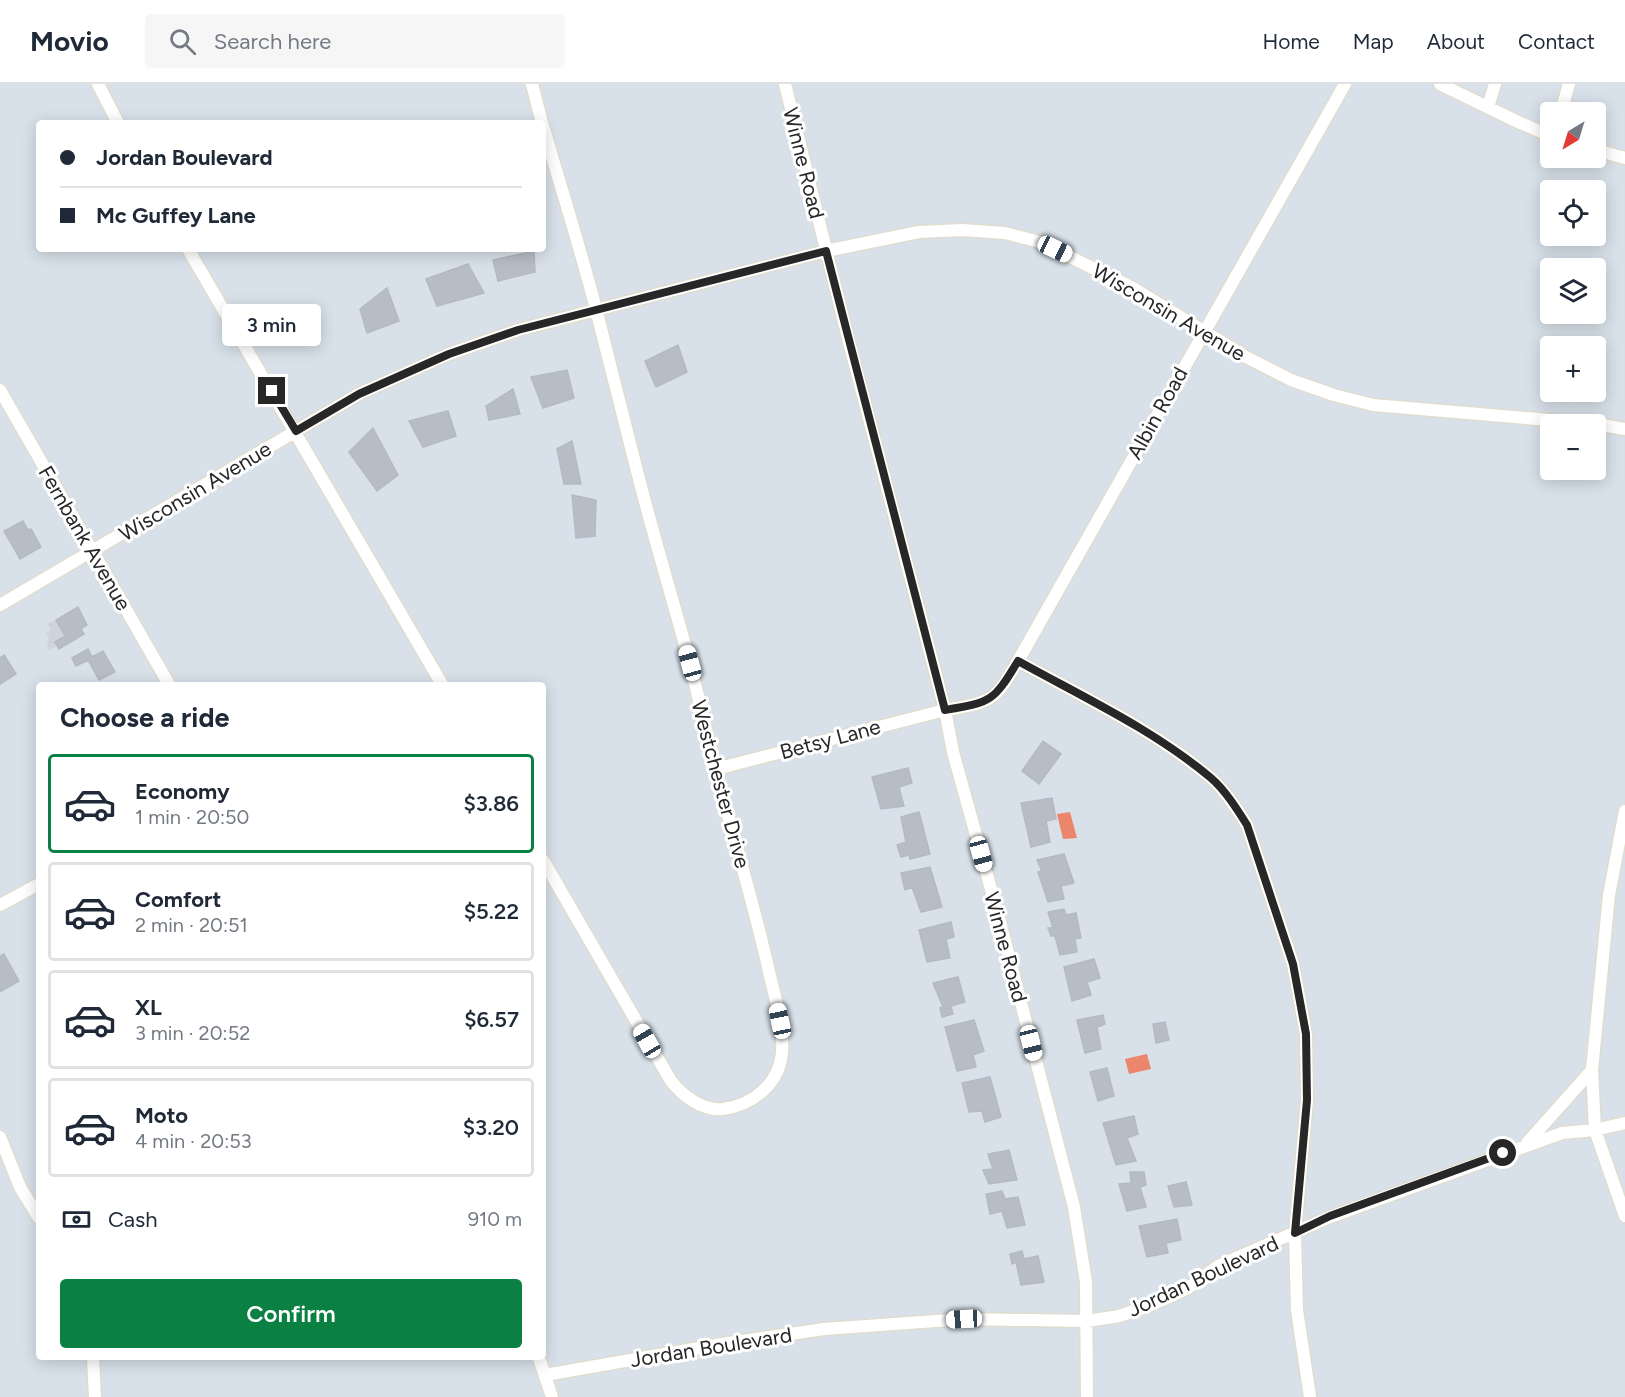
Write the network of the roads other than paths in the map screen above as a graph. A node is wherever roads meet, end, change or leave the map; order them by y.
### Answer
1 (98, 84) edge
2 (532, 84) edge
3 (785, 84) edge
4 (1345, 84) edge
5 (1440, 84) edge
6 (1495, 84) edge
7 (1569, 84) edge
8 (1564, 102) edge
9 (1488, 107) junction
10 (116, 120) edge
11 (542, 120) edge
12 (1540, 131) edge
13 (546, 134) edge
14 (1606, 153) edge
15 (1625, 158) edge
16 (826, 251) junction
17 (190, 252) edge
18 (597, 310) junction
19 (1203, 332) junction
20 (0, 390) edge
21 (1625, 429) edge
22 (296, 431) junction
23 (92, 552) junction
24 (0, 605) edge
25 (1018, 661) junction
26 (168, 682) edge
27 (440, 682) edge
28 (945, 710) junction
29 (716, 769) junction
30 (1625, 811) edge
31 (546, 865) edge
32 (36, 886) edge
33 (0, 905) edge
34 (1592, 1070) junction
35 (1625, 1123) edge
36 (1595, 1130) junction
37 (0, 1137) edge
38 (1525, 1145) junction
39 (36, 1194) edge
40 (28, 1200) junction
41 (36, 1213) edge
42 (1625, 1216) edge
43 (1295, 1233) junction
44 (1087, 1321) junction
45 (93, 1360) edge
46 (540, 1360) edge
47 (545, 1375) junction
48 (95, 1397) edge
49 (552, 1397) edge
50 (1087, 1397) edge
51 (1310, 1397) edge

1 - 10 street
2 - 11 street, Westchester Drive
3 - 16 street, Winne Road
4 - 19 street, Albin Road
5 - 9 street
6 - 9 street
7 - 8 street
9 - 12 street
13 - 18 street, Westchester Drive
14 - 15 street
16 - 18 street, Wisconsin Avenue
16 - 19 street, Wisconsin Avenue
16 - 28 street, Winne Road
17 - 22 street
18 - 22 street, Wisconsin Avenue
18 - 29 street, Westchester Drive
19 - 21 street, Wisconsin Avenue
19 - 25 street, Albin Road
20 - 23 street, Fernbank Avenue
22 - 23 street, Wisconsin Avenue
22 - 27 street
23 - 24 street, Wisconsin Avenue
23 - 26 street, Fernbank Avenue
25 - 28 street, Albin Road
25 - 43 street
28 - 29 street, Betsy Lane
28 - 44 street, Winne Road
29 - 31 street, Westchester Drive
30 - 34 street
32 - 33 street
34 - 36 street
34 - 38 street, Jordan Boulevard
35 - 36 street, Jordan Boulevard
36 - 38 street, Jordan Boulevard
36 - 42 street
37 - 40 street
38 - 43 street, Jordan Boulevard
39 - 40 street
40 - 41 street
43 - 44 street, Jordan Boulevard
43 - 51 street
44 - 47 street, Jordan Boulevard
44 - 50 street, Winne Road
45 - 48 street
46 - 47 street
47 - 49 street

